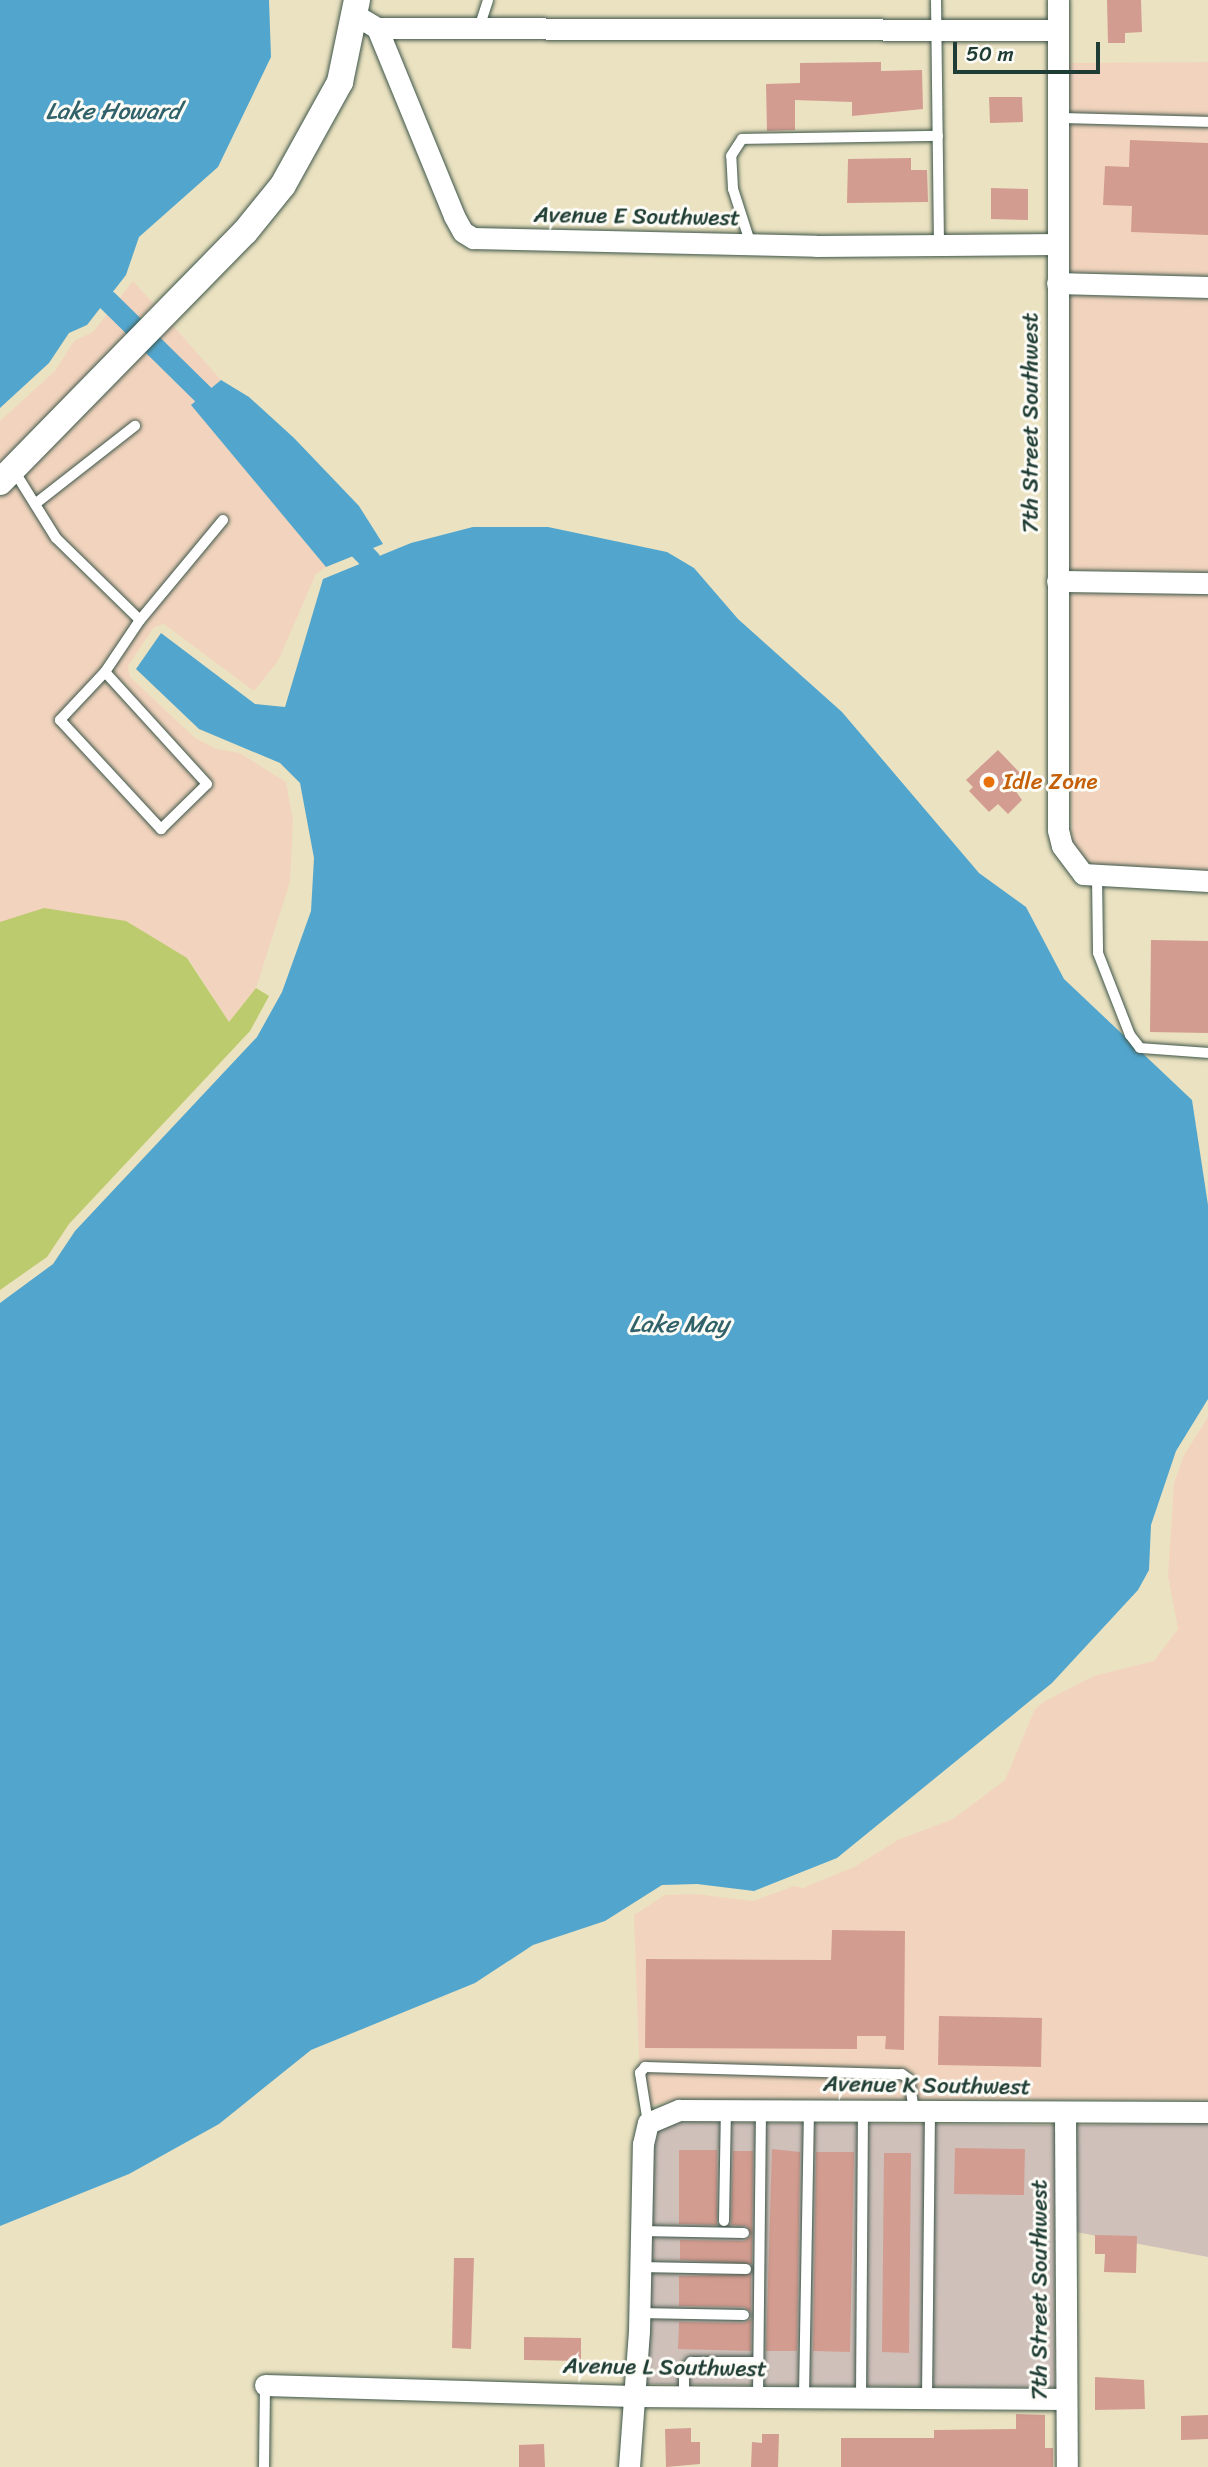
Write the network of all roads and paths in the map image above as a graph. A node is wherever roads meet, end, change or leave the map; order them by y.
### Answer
1 (488, 0) edge
2 (936, 0) edge
3 (1058, 0) edge
4 (364, 15) edge
5 (936, 30) junction
6 (1058, 30) junction
7 (477, 31) junction
8 (1058, 118) junction
9 (1208, 122) edge
10 (938, 136) junction
11 (1057, 244) junction
12 (751, 245) junction
13 (939, 246) junction
14 (1057, 283) junction
15 (1208, 287) edge
16 (135, 426) dead end
17 (7, 476) edge
18 (35, 504) junction
19 (223, 520) dead end
20 (1057, 581) junction
21 (1208, 583) edge
22 (140, 620) junction
23 (105, 672) junction
24 (1097, 877) junction
25 (1208, 881) edge
26 (1208, 1052) edge
27 (726, 2110) junction
28 (761, 2110) junction
29 (808, 2111) junction
30 (863, 2111) junction
31 (1208, 2112) edge
32 (922, 2113) junction
33 (1065, 2113) junction
34 (648, 2123) junction
35 (724, 2221) dead end
36 (641, 2231) junction
37 (744, 2233) dead end
38 (639, 2267) junction
39 (746, 2269) dead end
40 (639, 2313) junction
41 (744, 2315) dead end
42 (759, 2362) junction
43 (265, 2385) joint
44 (633, 2396) junction
45 (684, 2396) junction
46 (758, 2396) junction
47 (804, 2396) junction
48 (861, 2397) junction
49 (927, 2397) junction
50 (1065, 2399) junction
51 (264, 2467) edge
52 (629, 2467) edge
53 (1067, 2467) edge

1 - 7 lane
2 - 5 lane
3 - 6 street, 7th Street Southwest
4 - 7 street
4 - 12 street, Avenue E Southwest
4 - 17 street
5 - 6 street
5 - 7 street
5 - 10 lane
6 - 8 street, 7th Street Southwest
8 - 9 lane
8 - 11 street, 7th Street Southwest
10 - 12 lane
10 - 13 lane
11 - 13 street, Avenue E Southwest
11 - 14 street, 7th Street Southwest
12 - 13 street, Avenue E Southwest
14 - 15 street
14 - 20 street, 7th Street Southwest
16 - 18 lane
17 - 18 lane
18 - 22 lane
19 - 22 lane
20 - 21 street
20 - 24 street, 7th Street Southwest
22 - 23 lane
23 - 23 lane
24 - 25 street
24 - 26 lane
27 - 28 street, Avenue K Southwest
27 - 34 street, Avenue K Southwest
27 - 35 lane
28 - 29 street, Avenue K Southwest
28 - 42 lane
29 - 30 street, Avenue K Southwest
29 - 47 lane
30 - 32 street, Avenue K Southwest
30 - 48 lane
31 - 33 street, Avenue K Southwest
32 - 33 street, Avenue K Southwest
32 - 34 lane
32 - 49 lane
33 - 50 street, 7th Street Southwest
34 - 36 street
36 - 37 lane
36 - 38 street
38 - 39 lane
38 - 40 street
40 - 41 lane
40 - 44 street
42 - 45 lane
42 - 46 lane
43 - 44 street, Avenue L Southwest
43 - 51 lane
44 - 45 street, Avenue L Southwest
44 - 52 street
45 - 46 street, Avenue L Southwest
46 - 47 street, Avenue L Southwest
47 - 48 street, Avenue L Southwest
48 - 49 street, Avenue L Southwest
49 - 50 street, Avenue L Southwest
50 - 53 street, 7th Street Southwest

